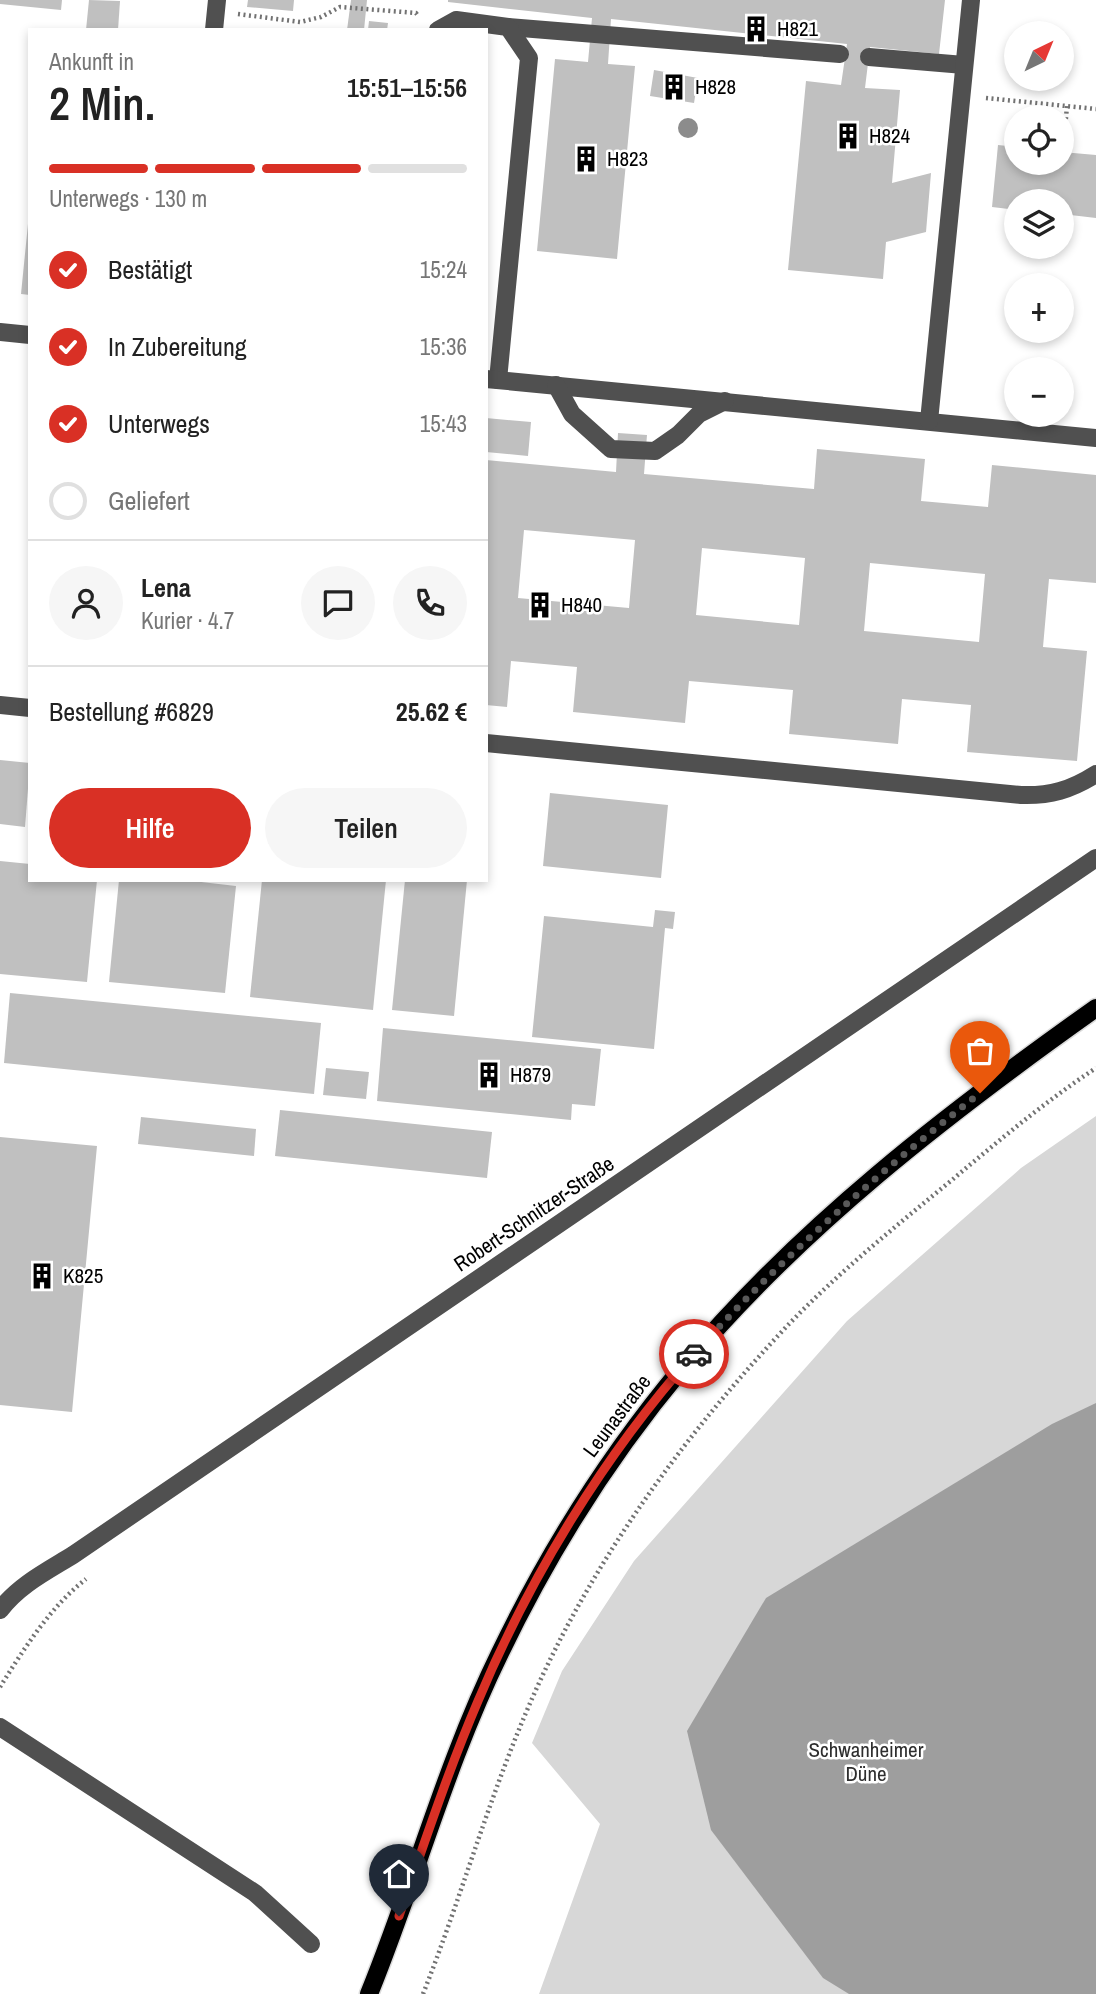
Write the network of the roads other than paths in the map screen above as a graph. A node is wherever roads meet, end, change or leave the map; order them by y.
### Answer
1 (971, 0) edge
2 (430, 26) edge
3 (508, 27) junction
4 (840, 54) dead end
5 (869, 57) dead end
6 (964, 65) junction
7 (0, 332) edge
8 (28, 335) edge
9 (492, 379) edge
10 (556, 385) junction
11 (725, 401) junction
12 (929, 421) junction
13 (1096, 438) edge
14 (0, 705) edge
15 (28, 708) edge
16 (488, 743) edge
17 (1096, 774) edge
18 (1096, 859) edge
19 (1096, 1008) edge
20 (0, 1610) edge
21 (0, 1727) edge
22 (311, 1944) dead end
23 (369, 1994) edge

1 - 6 street
2 - 3 street
3 - 4 street
3 - 9 street
5 - 6 street
6 - 12 street
7 - 8 street
9 - 10 street
10 - 11 street
10 - 11 street
11 - 12 street
12 - 13 street
14 - 15 street
16 - 17 street
18 - 20 street, Robert-Schnitzer-Straße
19 - 23 main road, Leunastraße
21 - 22 street

